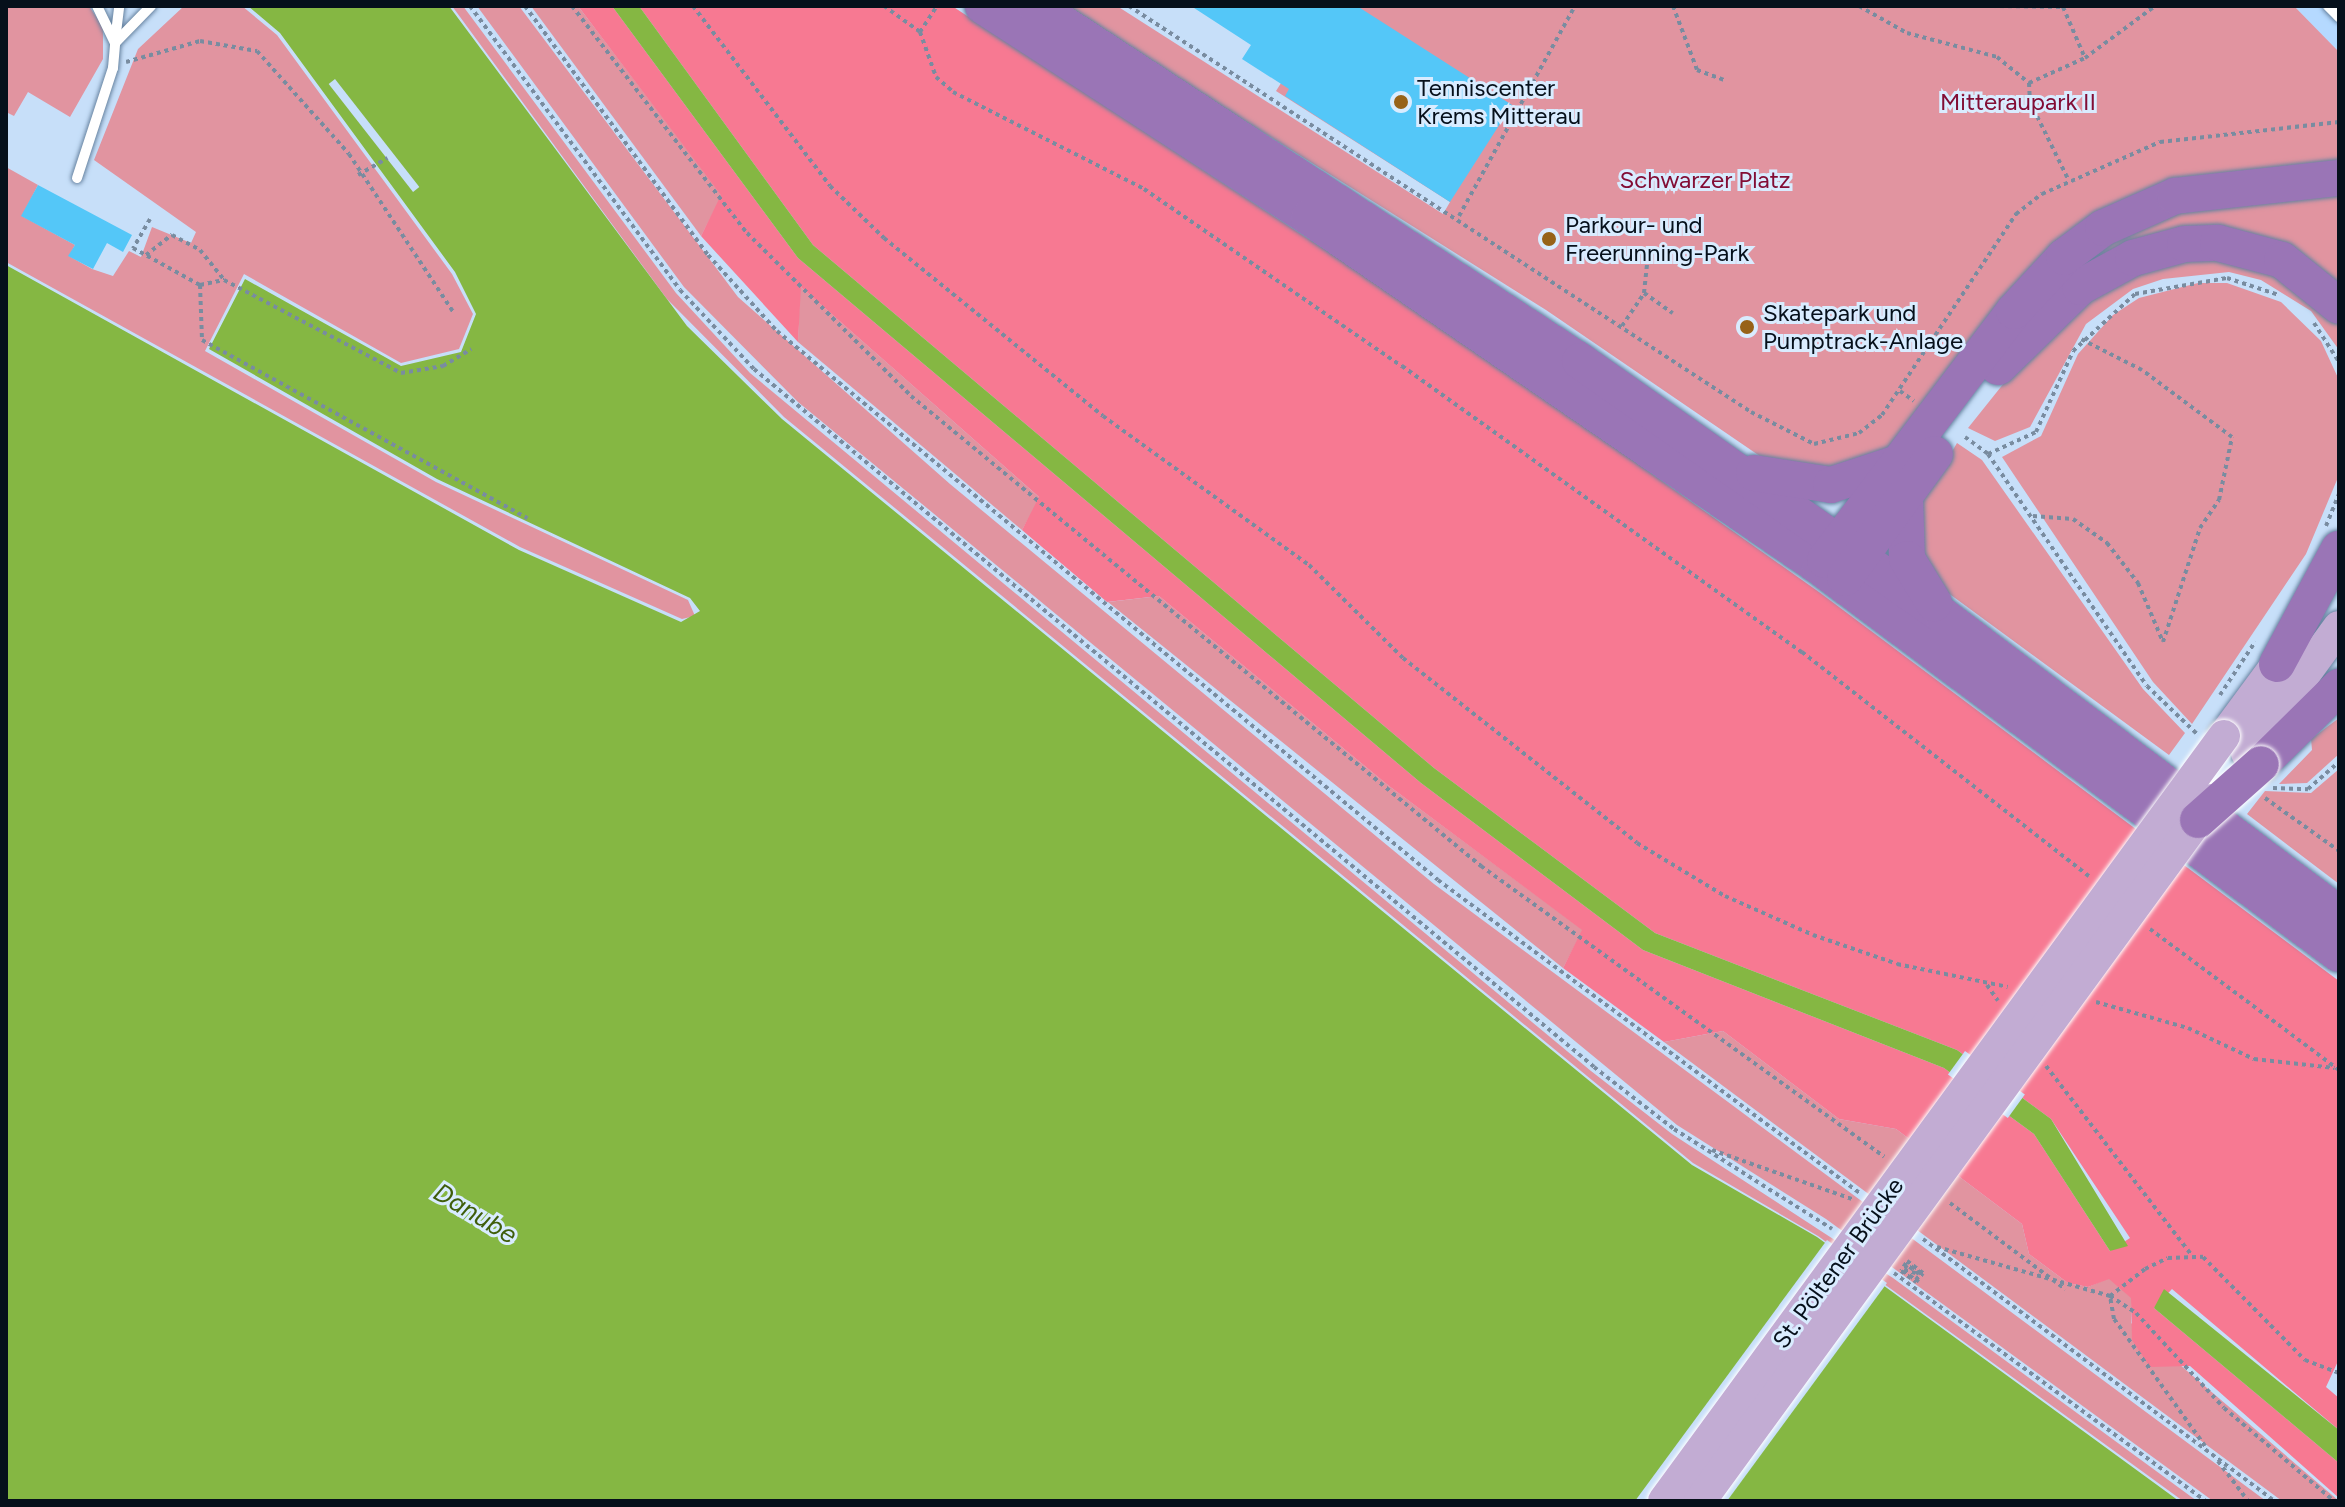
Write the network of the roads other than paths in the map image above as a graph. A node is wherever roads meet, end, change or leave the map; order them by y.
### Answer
1 (97, 6) edge
2 (119, 6) edge
3 (151, 6) edge
4 (983, 6) edge
5 (1036, 6) edge
6 (2328, 6) edge
7 (2339, 17) edge
8 (115, 43) junction
9 (77, 178) dead end
10 (2339, 178) edge
11 (2323, 310) edge
12 (1735, 469) junction
13 (1902, 480) junction
14 (2339, 549) edge
15 (1840, 562) junction
16 (2339, 580) edge
17 (1943, 616) junction
18 (2339, 627) edge
19 (2277, 664) junction
20 (2339, 687) edge
21 (2242, 760) junction
22 (2123, 768) junction
23 (2198, 820) joint
24 (2339, 914) edge
25 (2339, 954) edge
26 (2024, 1035) junction
27 (1664, 1501) edge
28 (1700, 1501) edge

1 - 8 lane
2 - 8 lane
3 - 8 lane
4 - 15 highway
5 - 12 highway
6 - 7 lane
8 - 9 lane
10 - 13 highway
11 - 13 highway
12 - 13 highway
12 - 15 highway
13 - 15 highway
13 - 17 highway
14 - 19 highway
15 - 17 highway
15 - 22 highway
16 - 19 main road
17 - 22 highway
18 - 21 main road
19 - 21 main road
20 - 21 highway
21 - 23 highway, bridge
21 - 26 main road, bridge
22 - 24 highway
22 - 25 highway
23 - 26 main road, bridge
26 - 27 main road, St. Pöltener Brücke, bridge
26 - 28 main road, St. Pöltener Brücke, bridge

